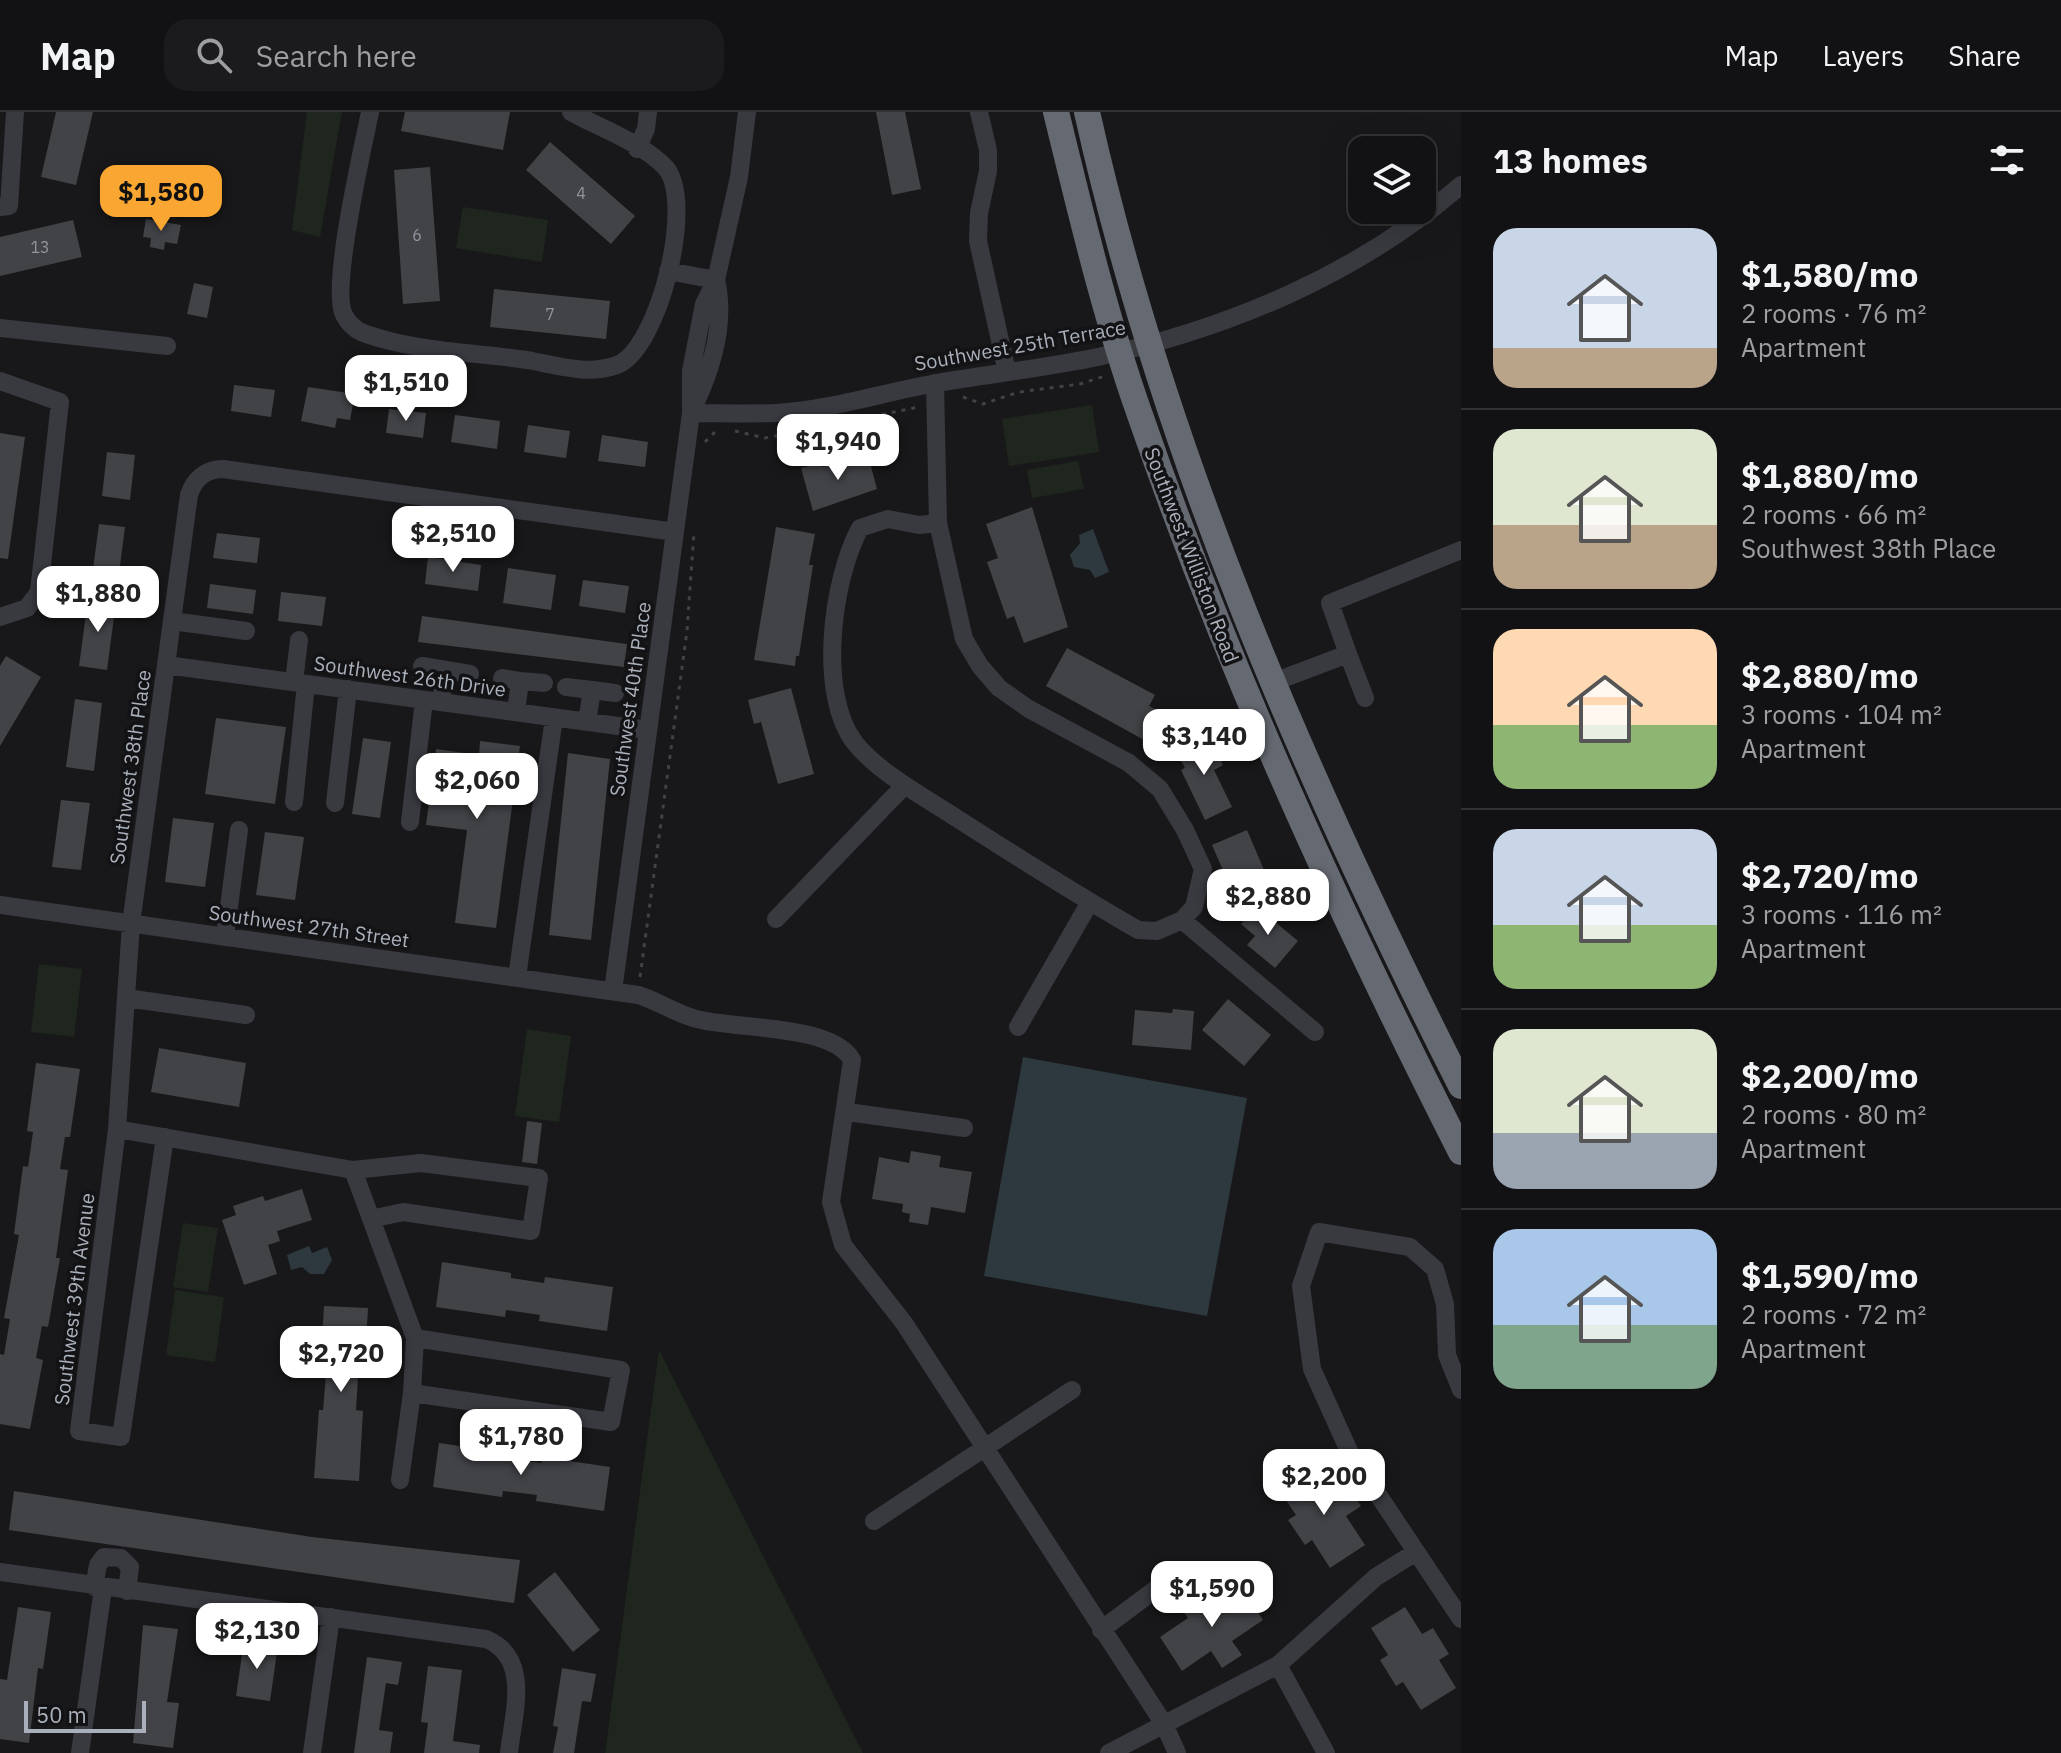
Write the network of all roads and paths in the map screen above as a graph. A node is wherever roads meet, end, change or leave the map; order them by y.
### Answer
1 (15, 112) edge
2 (370, 112) edge
3 (571, 112) edge
4 (648, 112) edge
5 (747, 112) edge
6 (979, 112) edge
7 (1056, 112) edge
8 (1071, 112) edge
9 (1087, 112) edge
10 (6, 135) edge
11 (637, 149) junction
12 (1095, 150) junction
13 (1461, 185) edge
14 (0, 207) edge
15 (668, 271) junction
16 (716, 280) junction
17 (0, 328) edge
18 (1147, 343) junction
19 (167, 346) dead end
20 (1120, 352) junction
21 (1007, 372) junction
22 (1105, 376) dead end
23 (0, 381) edge
24 (935, 383) junction
25 (958, 397) dead end
26 (923, 406) dead end
27 (691, 413) junction
28 (724, 428) dead end
29 (730, 429) dead end
30 (702, 447) dead end
31 (938, 523) junction
32 (694, 525) dead end
33 (675, 532) junction
34 (1461, 550) edge
35 (0, 617) edge
36 (172, 621) junction
37 (246, 631) dead end
38 (299, 640) dead end
39 (1348, 654) junction
40 (166, 665) junction
41 (422, 666) dead end
42 (446, 670) junction
43 (470, 674) dead end
44 (300, 683) junction
45 (544, 683) dead end
46 (1271, 683) junction
47 (566, 687) dead end
48 (348, 689) junction
49 (592, 690) junction
50 (615, 693) dead end
51 (1365, 698) dead end
52 (432, 701) junction
53 (516, 712) junction
54 (554, 718) junction
55 (587, 722) junction
56 (648, 730) junction
57 (905, 785) junction
58 (294, 802) dead end
59 (335, 803) dead end
60 (410, 822) dead end
61 (239, 830) dead end
62 (1090, 902) junction
63 (0, 905) edge
64 (776, 919) dead end
65 (1182, 920) junction
66 (131, 924) junction
67 (225, 937) junction
68 (517, 977) junction
69 (639, 983) dead end
70 (613, 991) junction
71 (126, 998) junction
72 (246, 1015) dead end
73 (1018, 1027) dead end
74 (1315, 1032) dead end
75 (1461, 1086) edge
76 (847, 1112) junction
77 (964, 1128) dead end
78 (117, 1129) junction
79 (165, 1137) junction
80 (1461, 1152) edge
81 (353, 1170) junction
82 (371, 1219) junction
83 (415, 1338) junction
84 (1072, 1390) dead end
85 (1461, 1390) edge
86 (412, 1393) junction
87 (984, 1451) junction
88 (400, 1480) dead end
89 (874, 1521) dead end
90 (1416, 1552) junction
91 (1180, 1571) dead end
92 (0, 1572) edge
93 (99, 1587) junction
94 (127, 1591) junction
95 (331, 1617) junction
96 (1461, 1619) edge
97 (1101, 1630) junction
98 (1278, 1665) junction
99 (1164, 1724) junction
100 (80, 1753) edge
101 (312, 1753) edge
102 (509, 1753) edge
103 (1109, 1753) edge
104 (1177, 1753) edge
105 (1326, 1753) edge

1 - 10 street
2 - 15 street
3 - 11 street
4 - 11 street
5 - 16 street, Southwest 40th Place
6 - 21 street
7 - 20 highway, Southwest Williston Road
8 - 12 highway
9 - 12 highway, Southwest Williston Road
10 - 14 street
11 - 15 street
12 - 18 highway, Southwest Williston Road
13 - 18 street, Southwest 25th Terrace
15 - 16 street
16 - 27 street, Southwest 40th Place
17 - 19 street
18 - 20 street, Southwest 25th Terrace
18 - 46 highway, Southwest Williston Road
20 - 21 street, Southwest 25th Terrace
20 - 80 highway, Southwest Williston Road
21 - 24 street, Southwest 25th Terrace
22 - 25 path
23 - 35 street
24 - 27 street, Southwest 25th Terrace
24 - 31 street
26 - 29 path
27 - 33 street, Southwest 40th Place
28 - 30 path
31 - 57 street
31 - 65 street
32 - 69 path
33 - 36 street, Southwest 38th Place
33 - 56 street, Southwest 40th Place
34 - 39 street
36 - 37 street
36 - 40 street, Southwest 38th Place
38 - 44 street
39 - 46 street
39 - 51 street
40 - 44 street, Southwest 26th Drive
40 - 66 street, Southwest 38th Place
41 - 42 street
42 - 43 street
42 - 52 street
44 - 48 street, Southwest 26th Drive
44 - 58 street
45 - 53 street
46 - 75 highway, Southwest Williston Road
47 - 49 street
48 - 52 street, Southwest 26th Drive
48 - 59 street
49 - 50 street
49 - 55 street
52 - 53 street, Southwest 26th Drive
52 - 60 street
53 - 54 street, Southwest 26th Drive
54 - 55 street, Southwest 26th Drive
54 - 68 street
55 - 56 street, Southwest 26th Drive
56 - 70 street, Southwest 40th Place
57 - 62 street
57 - 64 street
61 - 67 street
62 - 65 street
62 - 73 street
63 - 66 street, Southwest 27th Street
65 - 74 street
66 - 67 street, Southwest 27th Street
66 - 71 street, Southwest 39th Avenue
67 - 68 street, Southwest 27th Street
68 - 70 street, Southwest 27th Street
70 - 76 street, Southwest 27th Street
71 - 72 street
71 - 78 street, Southwest 39th Avenue
76 - 77 street
76 - 87 street
78 - 79 street
78 - 79 street, Southwest 39th Avenue
79 - 81 street
81 - 82 street
81 - 82 street
82 - 83 street
83 - 86 street
83 - 86 street
84 - 87 street
85 - 90 street
86 - 88 street
87 - 89 street
87 - 97 street
90 - 96 street
90 - 98 street
91 - 97 street
92 - 93 street
93 - 94 street
93 - 94 street
93 - 100 street
94 - 95 street
95 - 101 street
95 - 102 street
97 - 99 street
98 - 99 street
98 - 105 street
99 - 103 street
99 - 104 street

